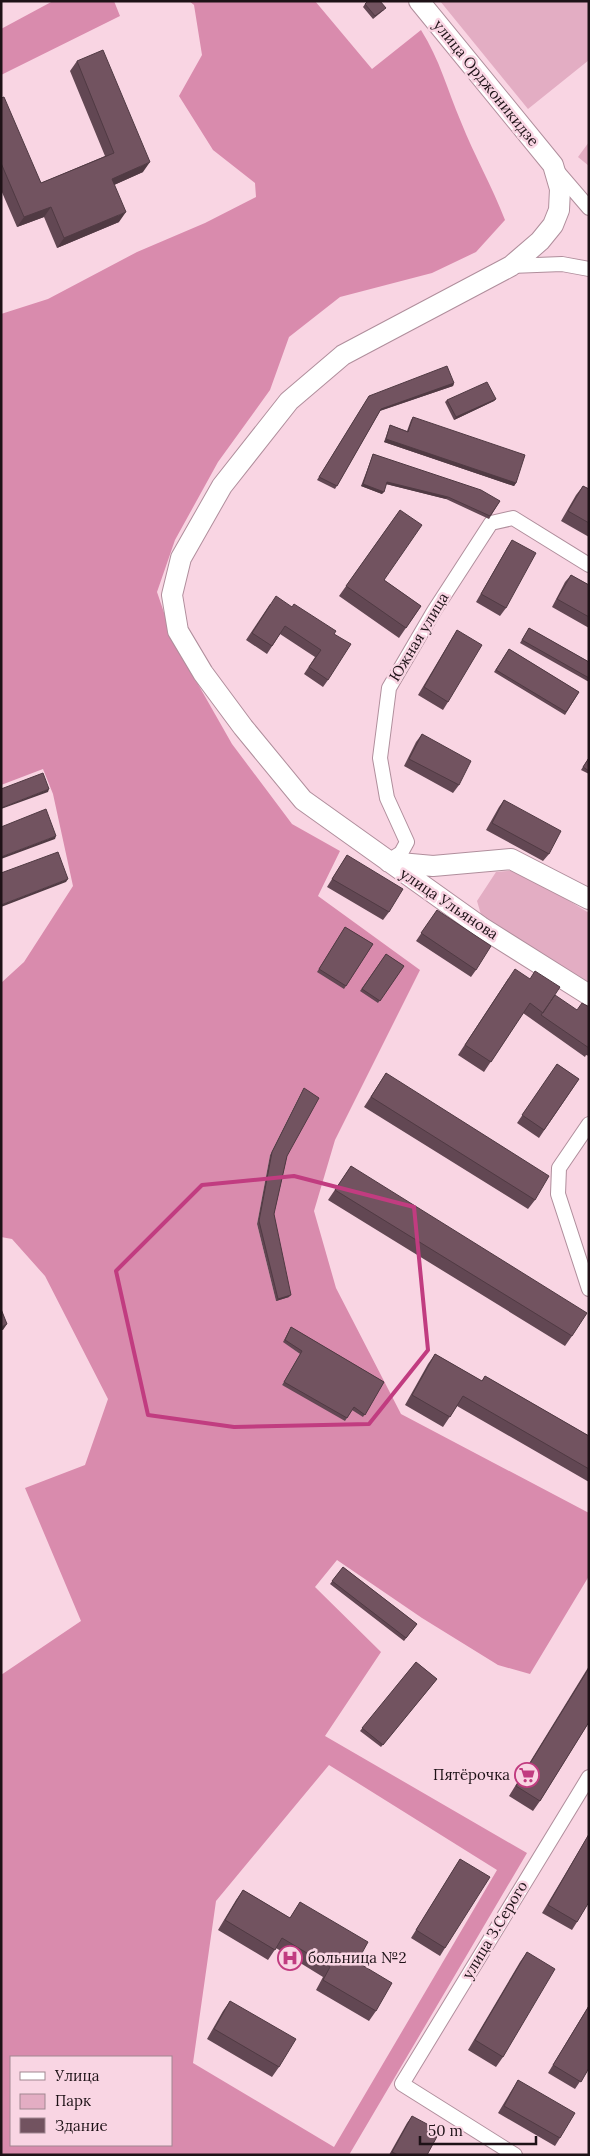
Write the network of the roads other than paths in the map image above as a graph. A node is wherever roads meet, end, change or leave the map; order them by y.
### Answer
1 (419, 1) edge
2 (553, 165) junction
3 (589, 208) edge
4 (511, 266) junction
5 (589, 269) edge
6 (589, 565) edge
7 (388, 862) junction
8 (589, 899) edge
9 (589, 995) edge
10 (589, 1124) edge
11 (589, 1290) edge
12 (589, 1777) edge
13 (515, 2155) edge

1 - 2 street, улица Орджоникидзе
2 - 3 street
2 - 4 street
4 - 5 street
4 - 7 street
6 - 7 street, Южная улица
7 - 8 street, улица Ульянова
7 - 9 street, улица Ульянова
10 - 11 street
12 - 13 street, улица З.Серого

